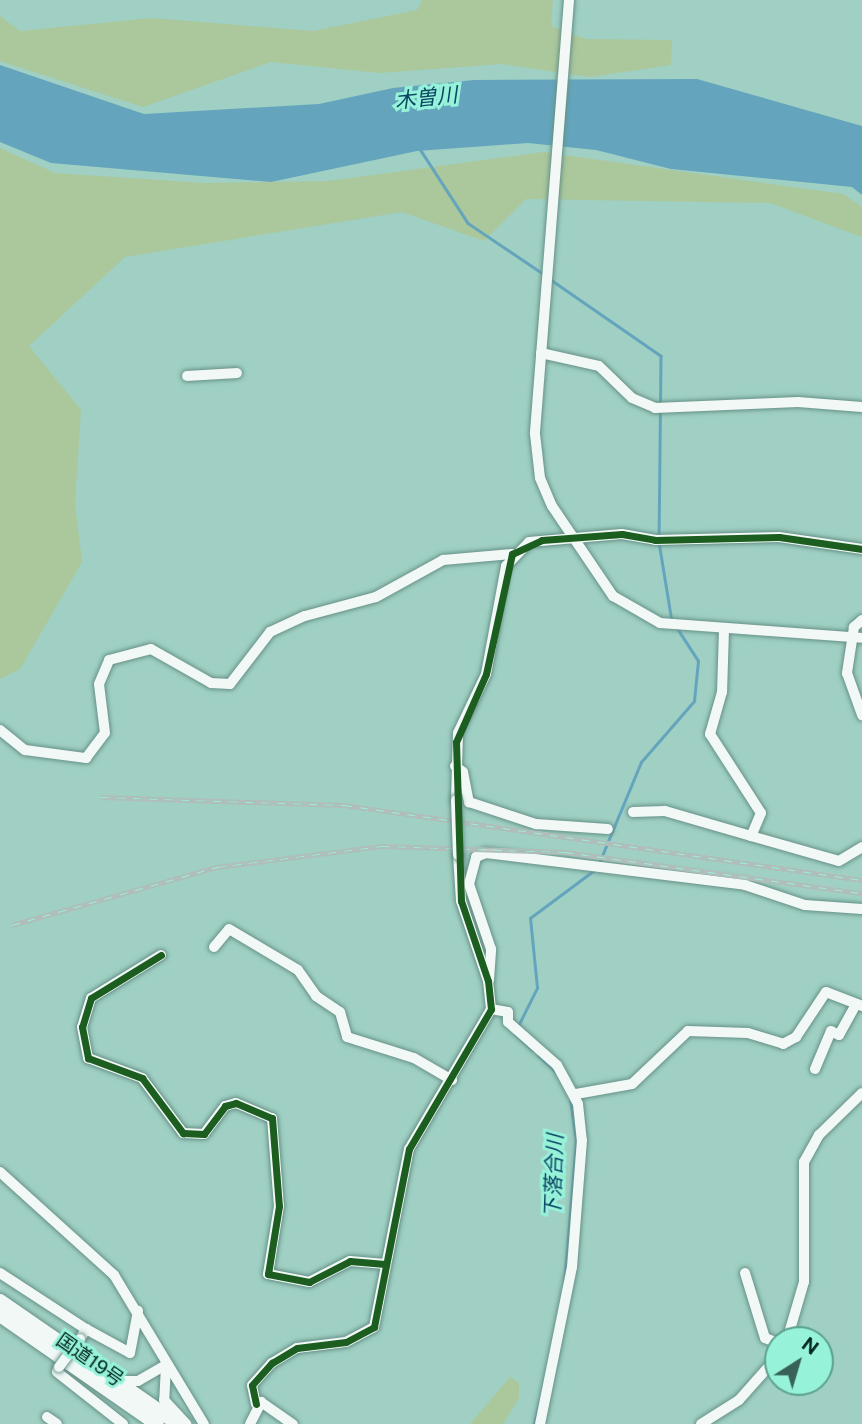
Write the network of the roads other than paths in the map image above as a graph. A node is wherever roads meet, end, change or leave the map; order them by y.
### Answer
1 (569, 0) edge
2 (541, 353) junction
3 (237, 373) dead end
4 (187, 376) dead end
5 (862, 407) edge
6 (573, 540) junction
7 (862, 550) edge
8 (512, 554) junction
9 (862, 620) edge
10 (724, 630) junction
11 (858, 638) edge
12 (862, 715) edge
13 (0, 730) edge
14 (455, 766) junction
15 (633, 812) dead end
16 (608, 829) dead end
17 (751, 836) junction
18 (862, 847) edge
19 (862, 909) edge
20 (214, 947) dead end
21 (160, 955) dead end
22 (488, 981) junction
23 (859, 1005) edge
24 (491, 1009) junction
25 (815, 1069) dead end
26 (452, 1080) junction
27 (862, 1093) edge
28 (576, 1094) junction
29 (0, 1172) edge
30 (385, 1264) junction
31 (0, 1273) edge
32 (745, 1273) dead end
33 (0, 1301) edge
34 (138, 1311) junction
35 (0, 1315) edge
36 (791, 1326) edge
37 (86, 1329) junction
38 (764, 1335) edge
39 (166, 1365) junction
40 (764, 1372) edge
41 (120, 1381) junction
42 (256, 1404) junction
43 (47, 1417) dead end
44 (57, 1424) edge
45 (122, 1424) edge
46 (157, 1424) edge
47 (178, 1424) edge
48 (186, 1424) edge
49 (204, 1424) edge
50 (250, 1424) edge
51 (293, 1424) edge
52 (540, 1424) edge
53 (701, 1424) edge

1 - 2 street
2 - 5 street
2 - 6 street
3 - 4 street
6 - 7 street
6 - 8 street
6 - 10 street
8 - 13 street
8 - 14 street
9 - 11 street
10 - 11 street
10 - 17 street
11 - 12 street
14 - 16 street
14 - 22 street, bridge
15 - 17 street
17 - 18 street
19 - 22 street
20 - 26 street
21 - 30 street
22 - 24 street
23 - 25 street
23 - 28 street
24 - 26 street
24 - 28 street
26 - 30 street
27 - 36 street
28 - 52 street
29 - 34 street
30 - 42 street
31 - 37 street
32 - 38 street
33 - 41 highway, 国道19号
34 - 37 street
34 - 39 street
35 - 46 highway, 国道19号
37 - 45 street, bridge
39 - 41 street
39 - 48 street
39 - 49 street
40 - 53 street
41 - 47 highway, 国道19号
42 - 50 street
42 - 51 street
43 - 44 street

